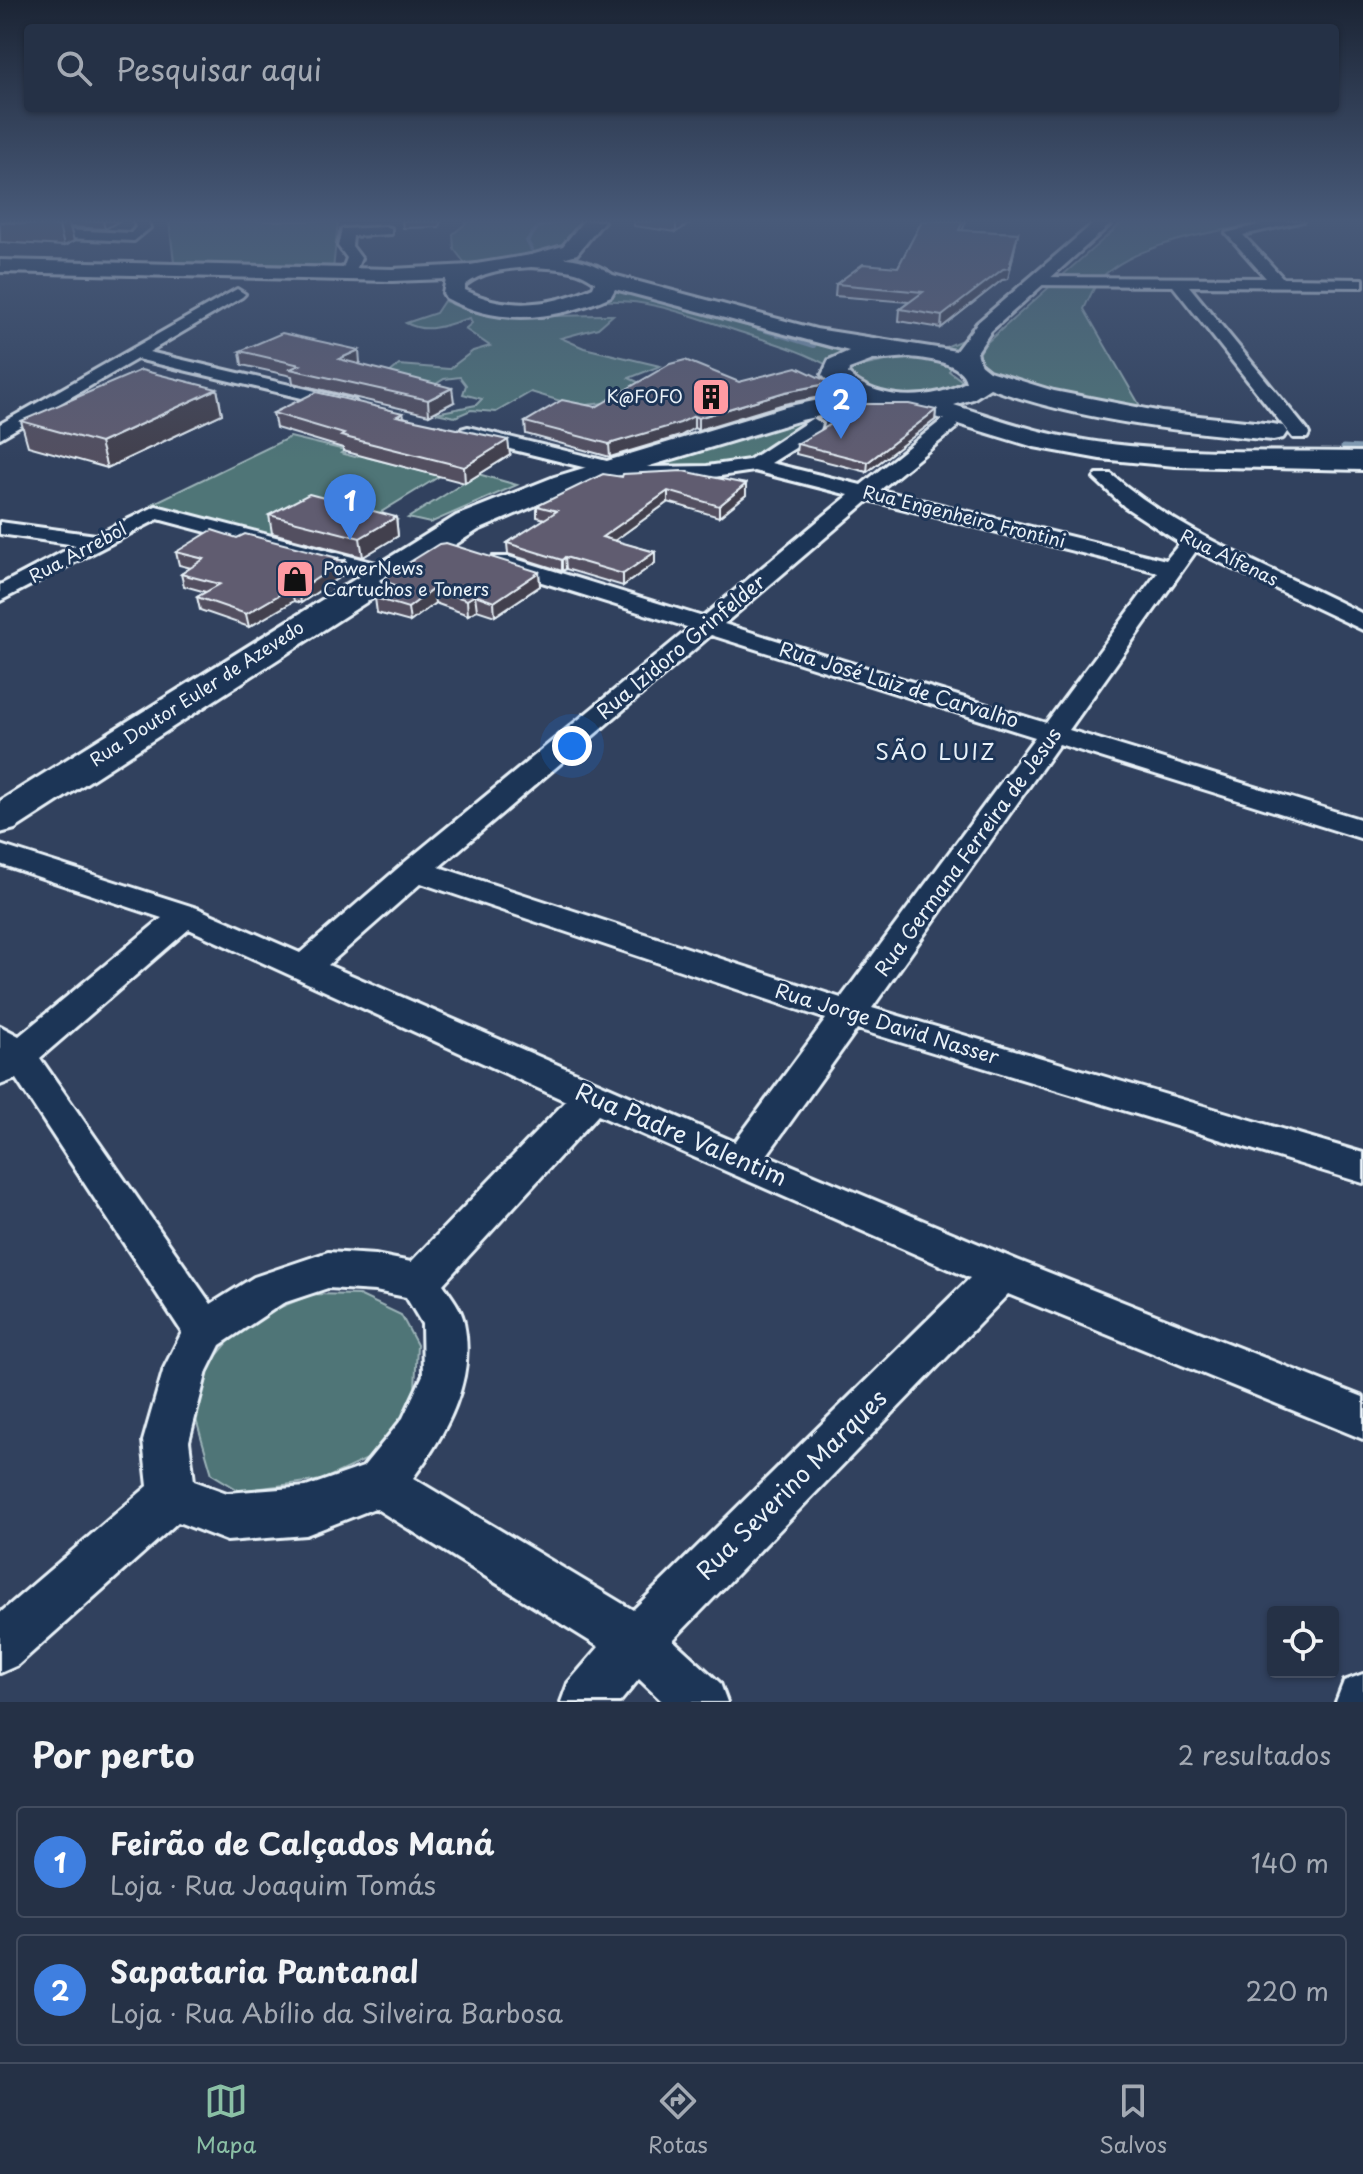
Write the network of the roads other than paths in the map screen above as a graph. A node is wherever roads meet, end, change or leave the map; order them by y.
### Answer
1 (226, 300) edge
2 (579, 300) edge
3 (696, 300) edge
4 (1014, 300) edge
5 (1193, 300) edge
6 (466, 301) edge
7 (553, 308) junction
8 (684, 324) dead end
9 (984, 327) junction
10 (902, 350) junction
11 (136, 354) junction
12 (807, 363) dead end
13 (975, 371) junction
14 (839, 380) junction
15 (886, 401) junction
16 (916, 403) junction
17 (371, 410) edge
18 (0, 414) edge
19 (28, 416) junction
20 (804, 418) junction
21 (949, 424) dead end
22 (448, 428) edge
23 (0, 432) edge
24 (1300, 434) junction
25 (1363, 437) edge
26 (1320, 459) junction
27 (1363, 461) edge
28 (754, 465) junction
29 (611, 468) junction
30 (1104, 478) dead end
31 (864, 491) junction
32 (0, 528) edge
33 (1192, 541) junction
34 (98, 542) junction
35 (458, 549) junction
36 (1174, 569) junction
37 (387, 573) junction
38 (0, 594) edge
39 (1363, 623) edge
40 (708, 626) junction
41 (1055, 733) junction
42 (0, 820) edge
43 (1363, 830) edge
44 (0, 854) edge
45 (415, 870) junction
46 (186, 915) junction
47 (305, 967) junction
48 (850, 1014) junction
49 (7, 1056) edge
50 (592, 1097) junction
51 (742, 1161) junction
52 (1363, 1168) edge
53 (1002, 1273) junction
54 (419, 1282) junction
55 (205, 1331) junction
56 (1363, 1418) edge
57 (379, 1484) junction
58 (172, 1496) junction
59 (637, 1641) junction
60 (0, 1647) edge
61 (587, 1702) edge
62 (701, 1702) edge

1 - 11 street
2 - 7 main road
3 - 10 main road
4 - 9 street
5 - 24 street
6 - 7 main road
7 - 8 main road
9 - 10 street
9 - 13 street
10 - 13 main road
10 - 14 main road
11 - 17 street
11 - 19 street
12 - 14 main road
13 - 16 main road
13 - 24 main road
14 - 15 main road
14 - 20 main road
15 - 16 main road
15 - 20 main road
16 - 26 main road
18 - 19 street
19 - 23 street
20 - 28 street
20 - 29 main road, Rua Doutor Euler de Azevedo
21 - 31 street, Rua Izidoro Grinfelder
22 - 29 street
24 - 25 main road
24 - 26 main road
26 - 27 main road
28 - 29 street
28 - 31 street, Rua Engenheiro Frontini
29 - 35 main road, Rua Doutor Euler de Azevedo
30 - 33 street, Rua Alfenas
31 - 36 street, Rua Engenheiro Frontini
31 - 40 street, Rua Izidoro Grinfelder
32 - 34 street
33 - 36 street, Rua Germana Ferreira de Jesus
33 - 39 street, Rua Alfenas
34 - 37 street, Rua Arrebol
34 - 38 street, Rua Arrebol
35 - 37 main road, Rua Doutor Euler de Azevedo
35 - 40 street, Rua José Luiz de Carvalho
36 - 41 street, Rua Germana Ferreira de Jesus
37 - 42 main road, Rua Doutor Euler de Azevedo
40 - 41 street, Rua José Luiz de Carvalho
40 - 45 street, Rua Izidoro Grinfelder
41 - 43 street, Rua José Luiz de Carvalho
41 - 48 street, Rua Germana Ferreira de Jesus
44 - 46 street, Rua Padre Valentim
45 - 47 street, Rua Izidoro Grinfelder
45 - 48 street, Rua Jorge David Nasser
46 - 47 street, Rua Padre Valentim
46 - 49 street
47 - 50 street, Rua Padre Valentim
48 - 51 street, Rua Germana Ferreira de Jesus
48 - 52 street, Rua Jorge David Nasser
49 - 55 street
50 - 51 street, Rua Padre Valentim
50 - 54 street
51 - 53 street, Rua Padre Valentim
53 - 56 street, Rua Padre Valentim
53 - 59 street, Rua Severino Marques
54 - 55 street
54 - 57 street
55 - 58 street
57 - 58 street
57 - 59 street
58 - 60 street
59 - 61 street, Rua Severino Marques
59 - 62 street

